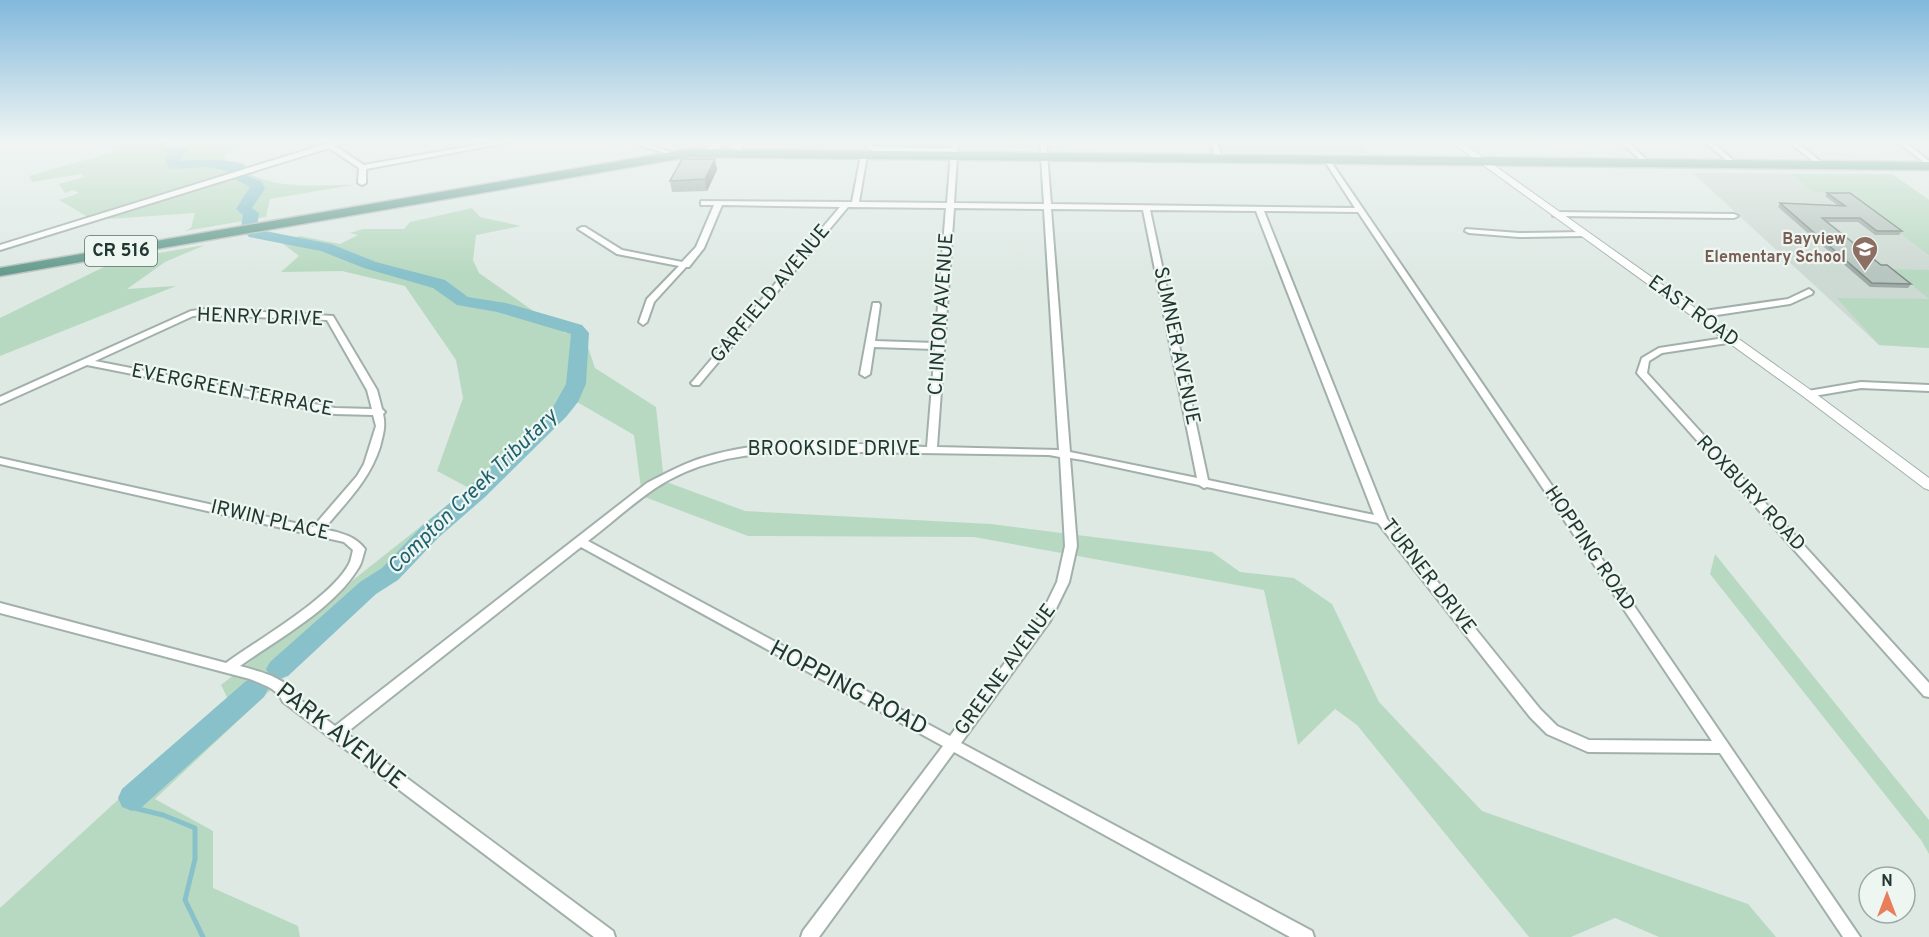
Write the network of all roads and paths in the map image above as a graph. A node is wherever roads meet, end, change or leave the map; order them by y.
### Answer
1 (204, 185) edge
2 (498, 185) edge
3 (856, 185) edge
4 (952, 185) edge
5 (1046, 185) edge
6 (1343, 185) edge
7 (1515, 185) edge
8 (704, 203) dead end
9 (719, 203) junction
10 (850, 204) junction
11 (951, 205) junction
12 (1048, 206) junction
13 (1146, 208) junction
14 (1259, 209) junction
15 (1360, 210) junction
16 (1556, 214) junction
17 (1734, 216) dead end
18 (582, 230) dead end
19 (1469, 231) dead end
20 (1584, 234) junction
21 (0, 248) edge
22 (686, 265) junction
23 (0, 272) edge
24 (1809, 292) dead end
25 (876, 305) dead end
26 (1697, 315) junction
27 (643, 322) dead end
28 (1731, 340) junction
29 (869, 345) junction
30 (940, 346) junction
31 (86, 362) junction
32 (865, 374) dead end
33 (696, 383) dead end
34 (1929, 388) edge
35 (1808, 394) junction
36 (0, 401) edge
37 (380, 412) junction
38 (932, 450) junction
39 (1065, 454) junction
40 (0, 461) edge
41 (1204, 484) junction
42 (1929, 485) edge
43 (1382, 520) junction
44 (316, 531) junction
45 (580, 542) junction
46 (0, 608) edge
47 (228, 668) junction
48 (1929, 692) edge
49 (336, 734) junction
50 (952, 745) junction
51 (1722, 747) junction
52 (607, 937) edge
53 (808, 937) edge
54 (1306, 937) edge
55 (1852, 937) edge

1 - 21 street
2 - 23 main road, CR 516
3 - 10 street, GARFIELD AVENUE
4 - 11 street, CLINTON AVENUE
5 - 12 street, GREENE AVENUE
6 - 15 street, HOPPING ROAD
7 - 16 street, EAST ROAD
8 - 9 street
9 - 10 street
9 - 22 street
10 - 11 street
10 - 33 street, GARFIELD AVENUE
11 - 12 street
11 - 30 street, CLINTON AVENUE
12 - 13 street
12 - 39 street, GREENE AVENUE
13 - 14 street
13 - 41 street, SUMNER AVENUE
14 - 15 street
14 - 43 street, TURNER DRIVE
15 - 51 street, HOPPING ROAD
16 - 17 street
16 - 20 street, EAST ROAD
18 - 22 street
19 - 20 street
20 - 26 street, EAST ROAD
22 - 27 street
24 - 26 street
25 - 29 street
26 - 28 street, EAST ROAD
28 - 35 street, EAST ROAD
28 - 48 street, ROXBURY ROAD
29 - 30 street
29 - 32 street
30 - 38 street, CLINTON AVENUE
31 - 36 street, HENRY DRIVE
31 - 37 street, EVERGREEN TERRACE
31 - 37 street, HENRY DRIVE
34 - 35 street
35 - 42 street, EAST ROAD
37 - 44 street, HENRY DRIVE
38 - 39 street, BROOKSIDE DRIVE
38 - 45 street, BROOKSIDE DRIVE
39 - 41 street, BROOKSIDE DRIVE
39 - 50 street, GREENE AVENUE
40 - 44 street, IRWIN PLACE
41 - 43 street, BROOKSIDE DRIVE
43 - 51 street, TURNER DRIVE
44 - 47 street, IRWIN PLACE
45 - 49 street, BROOKSIDE DRIVE
45 - 50 street, HOPPING ROAD
46 - 47 street, PARK AVENUE
47 - 49 street, PARK AVENUE
49 - 52 street, PARK AVENUE
50 - 53 street, GREENE AVENUE
50 - 54 street, HOPPING ROAD
51 - 55 street, HOPPING ROAD

